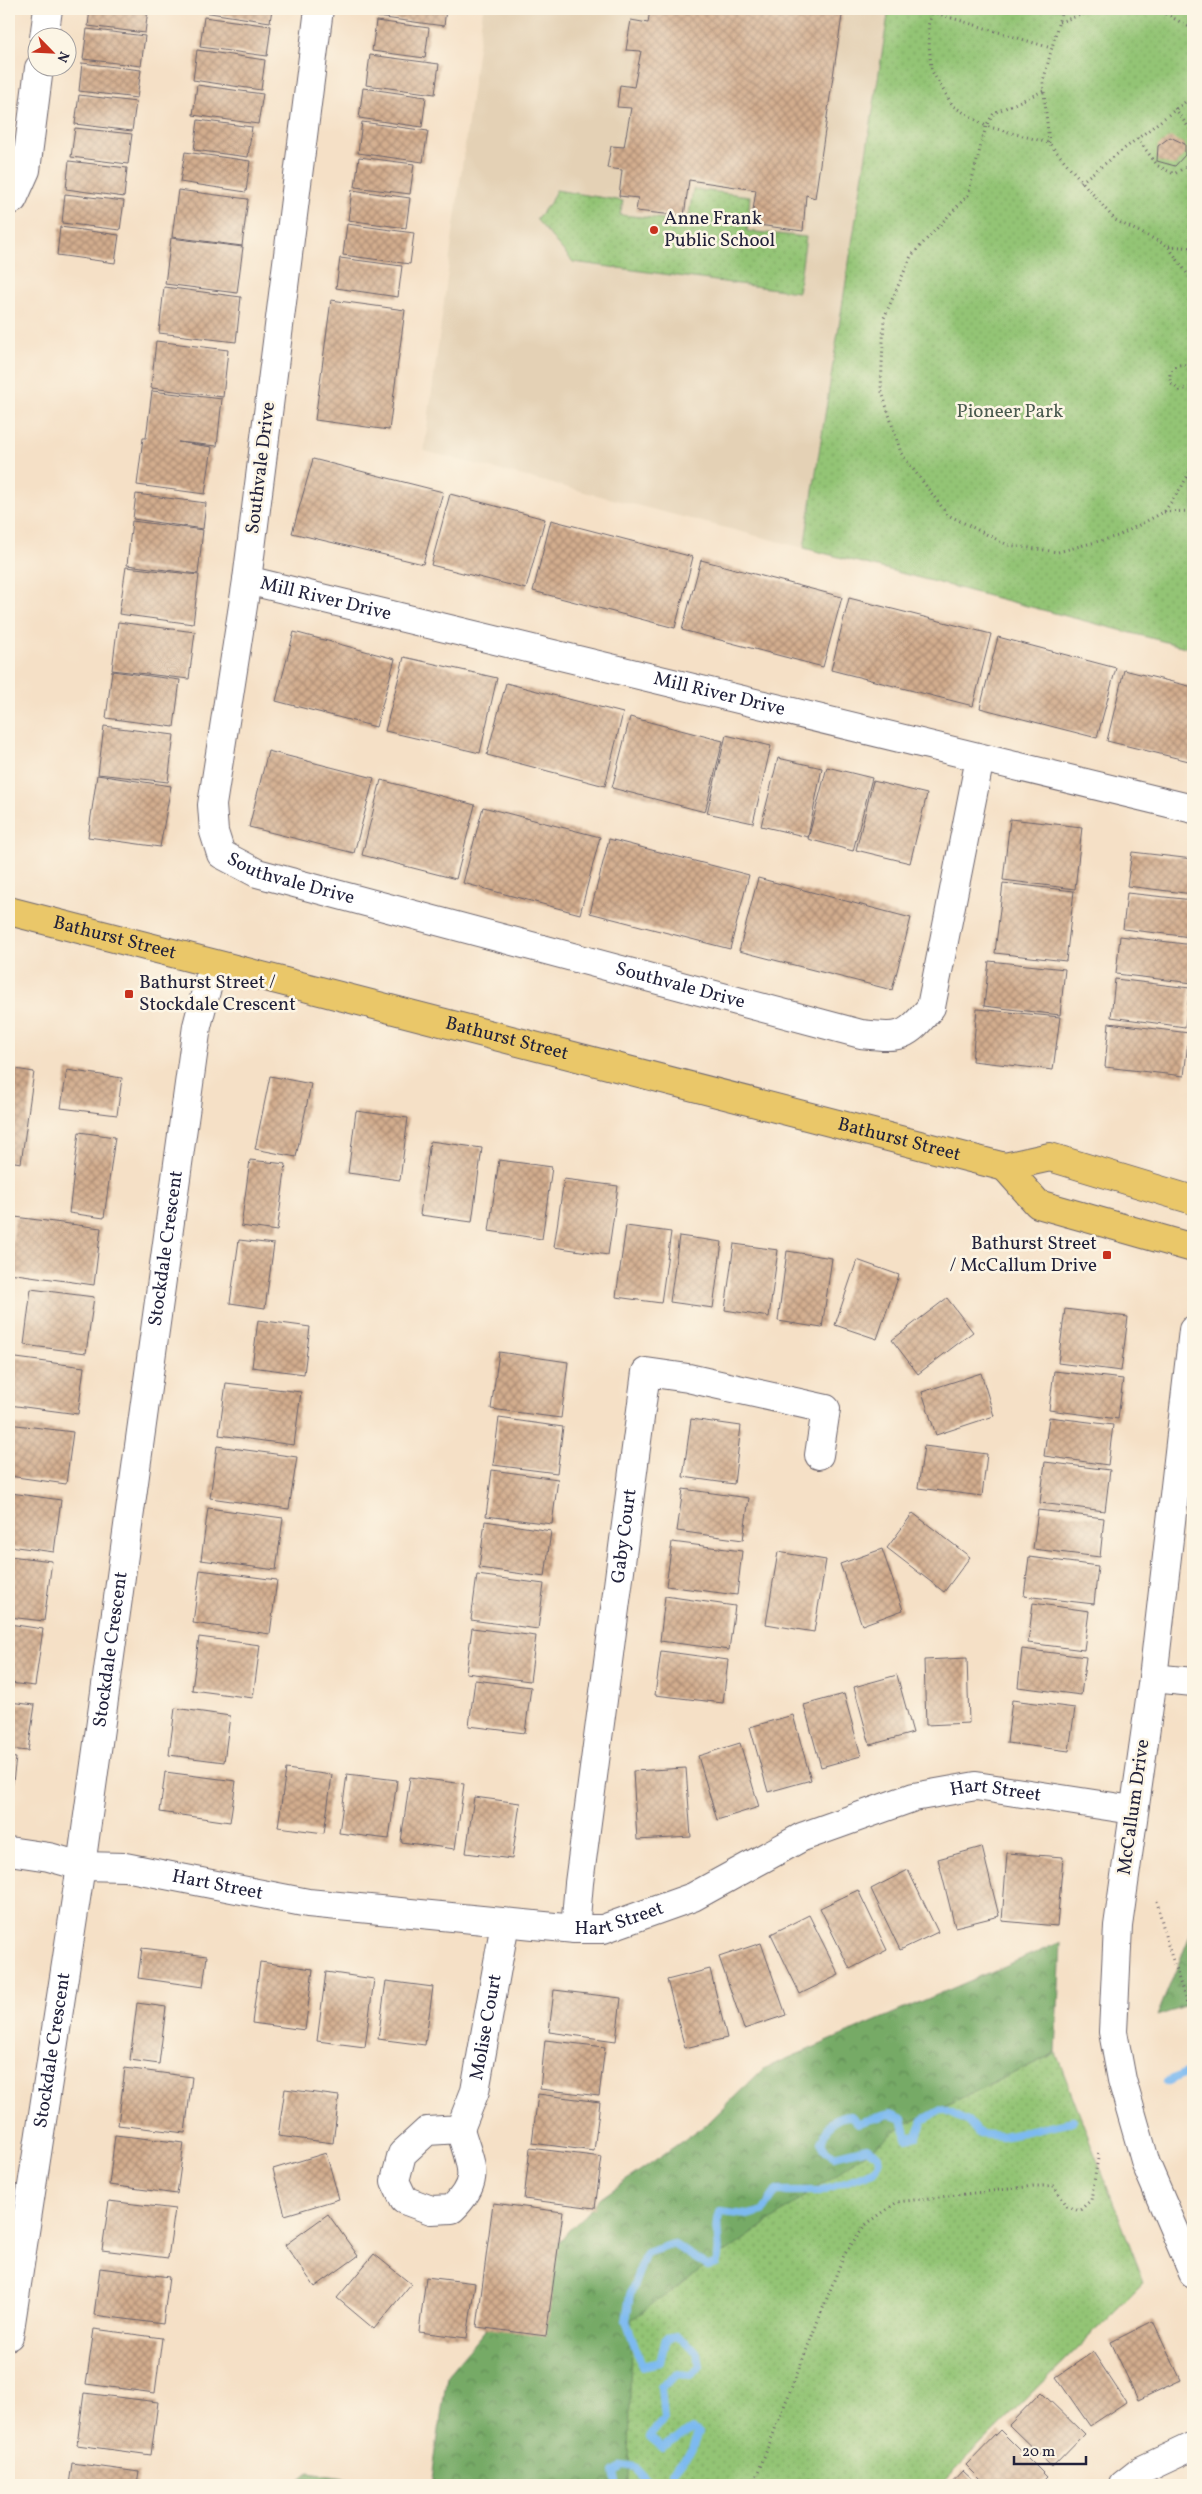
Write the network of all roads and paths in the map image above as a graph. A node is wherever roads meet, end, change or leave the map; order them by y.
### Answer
1 (48, 9) edge
2 (319, 9) edge
3 (1062, 9) edge
4 (1100, 9) edge
5 (1141, 9) edge
6 (932, 10) edge
7 (1058, 22) junction
8 (45, 28) edge
9 (1193, 28) edge
10 (1051, 48) junction
11 (39, 78) edge
12 (1043, 91) junction
13 (1193, 96) edge
14 (1175, 108) junction
15 (986, 126) junction
16 (1193, 134) edge
17 (1137, 138) junction
18 (1049, 143) junction
19 (1193, 159) edge
20 (1189, 165) junction
21 (1193, 172) edge
22 (1081, 182) junction
23 (9, 201) edge
24 (1168, 246) junction
25 (1193, 248) edge
26 (1193, 282) edge
27 (1193, 371) edge
28 (1193, 383) edge
29 (1193, 466) edge
30 (1193, 511) edge
31 (1164, 512) junction
32 (247, 580) junction
33 (980, 758) junction
34 (1193, 809) edge
35 (9, 911) edge
36 (213, 964) junction
37 (1004, 1168) junction
38 (1193, 1200) edge
39 (1193, 1248) edge
40 (1193, 1330) edge
41 (820, 1455) dead end
42 (1153, 1678) junction
43 (1193, 1682) edge
44 (1133, 1810) junction
45 (9, 1852) edge
46 (81, 1866) junction
47 (1157, 1901) dead end
48 (505, 1923) junction
49 (575, 1929) junction
50 (1193, 2023) edge
51 (460, 2129) dead end
52 (1099, 2152) dead end
53 (1193, 2273) edge
54 (9, 2336) edge
55 (1193, 2446) edge
56 (753, 2485) edge
57 (1123, 2485) edge

1 - 8 street
2 - 32 street, Southvale Drive
3 - 7 path
4 - 7 path
5 - 9 path
6 - 10 path
6 - 15 path
7 - 10 path
10 - 12 path
11 - 23 street
12 - 15 path
12 - 18 path
13 - 14 path
14 - 16 path
14 - 17 path
15 - 18 path
15 - 31 path
17 - 20 path
17 - 22 path
18 - 22 path
19 - 20 path
20 - 21 path
22 - 24 path
24 - 25 path
24 - 26 path
27 - 28 path
29 - 31 path
30 - 31 path
32 - 33 street, Mill River Drive
32 - 33 street, Southvale Drive
33 - 34 street, Mill River Drive
35 - 36 main road, Bathurst Street
36 - 37 main road, Bathurst Street
36 - 46 street, Stockdale Crescent
37 - 38 main road, Bathurst Street
37 - 39 main road
40 - 42 street, McCallum Drive
41 - 49 street, Gaby Court
42 - 43 street
42 - 44 street, McCallum Drive
44 - 49 street, Hart Street
44 - 53 street, McCallum Drive
45 - 46 street, Hart Street
46 - 48 street, Hart Street
46 - 54 street, Stockdale Crescent
47 - 50 path
48 - 49 street, Hart Street
48 - 51 street, Molise Court
52 - 56 path
55 - 57 street

